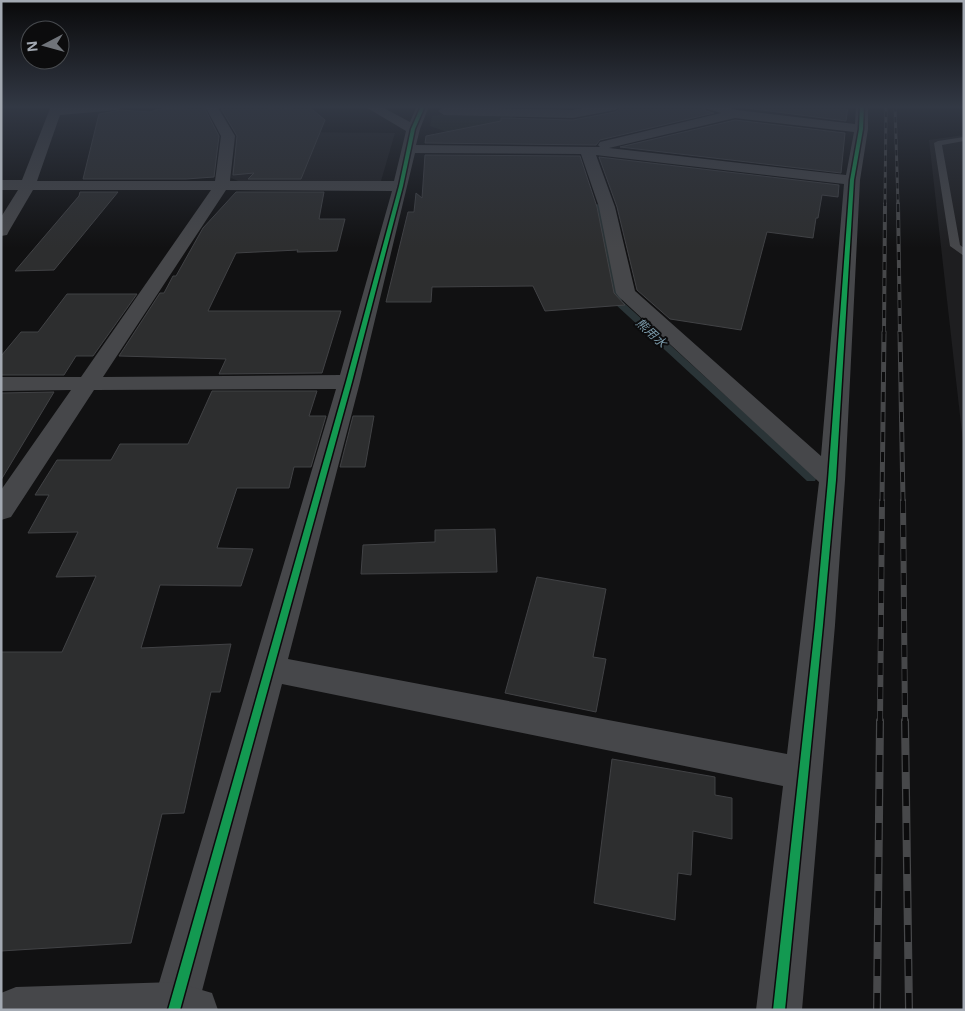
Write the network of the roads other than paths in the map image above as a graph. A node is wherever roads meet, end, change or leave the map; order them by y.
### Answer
1 (40, 153) edge
2 (226, 153) edge
3 (412, 153) edge
4 (588, 153) edge
5 (615, 153) edge
6 (856, 153) edge
7 (940, 153) edge
8 (852, 180) junction
9 (1, 185) edge
10 (28, 185) junction
11 (222, 185) junction
12 (401, 186) junction
13 (1, 230) edge
14 (964, 253) edge
15 (349, 382) junction
16 (1, 384) edge
17 (87, 384) junction
18 (832, 480) junction
19 (1, 511) edge
20 (270, 669) junction
21 (804, 774) junction
22 (181, 1008) edge
23 (16, 1010) edge
24 (779, 1010) edge

1 - 10 street
2 - 11 street
3 - 12 street
4 - 18 street
5 - 8 street
6 - 8 street
7 - 14 lane
8 - 18 street
9 - 10 street
10 - 11 street
10 - 13 street
11 - 12 street
11 - 17 street
12 - 15 street
15 - 17 street
15 - 20 street
16 - 17 street
17 - 19 street
18 - 21 street
20 - 21 street
20 - 22 street
21 - 24 street
22 - 23 street

